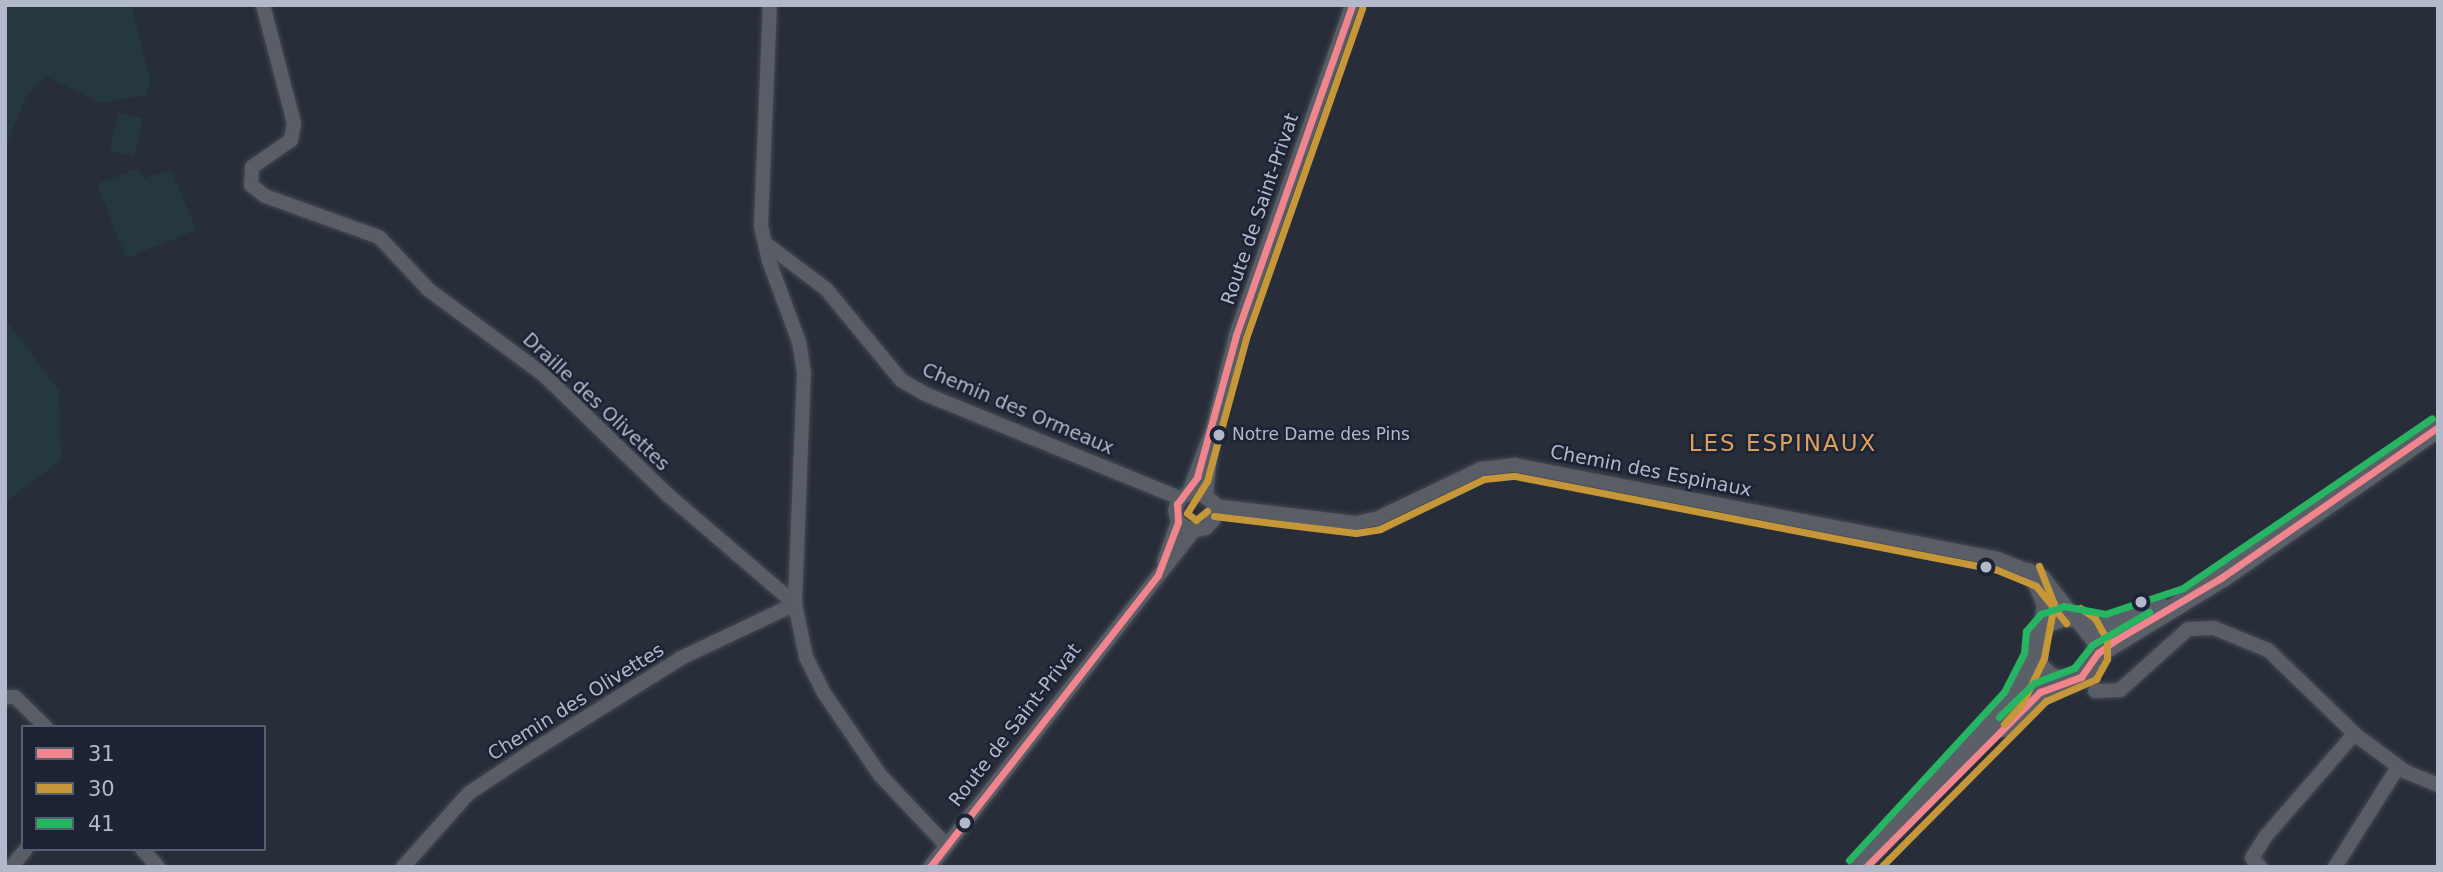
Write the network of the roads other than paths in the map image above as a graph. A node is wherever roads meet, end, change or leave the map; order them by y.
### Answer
1 (263, 5) edge
2 (770, 5) edge
3 (1352, 5) edge
4 (765, 243) junction
5 (2438, 427) edge
6 (1213, 428) junction
7 (1181, 505) junction
8 (1212, 506) junction
9 (1193, 531) junction
10 (2029, 570) junction
11 (1158, 575) junction
12 (2188, 598) junction
13 (795, 604) junction
14 (2076, 618) junction
15 (2040, 629) junction
16 (2098, 654) junction
17 (2034, 656) junction
18 (2068, 681) junction
19 (2095, 691) junction
20 (5, 696) edge
21 (44, 725) edge
22 (2354, 734) junction
23 (2398, 767) junction
24 (1955, 770) junction
25 (2438, 785) edge
26 (946, 845) junction
27 (24, 851) edge
28 (144, 851) edge
29 (12, 867) edge
30 (158, 867) edge
31 (402, 867) edge
32 (930, 867) edge
33 (1857, 867) edge
34 (1866, 867) edge
35 (2260, 867) edge
36 (2335, 867) edge

1 - 13 street, Draille des Olivettes
2 - 4 street
3 - 6 street, Route de Saint-Privat
4 - 7 street, Chemin des Ormeaux
4 - 13 street
5 - 12 main road
6 - 7 street, Route de Saint-Privat
6 - 8 street, Route de Saint-Privat
7 - 8 street
7 - 9 street
7 - 11 street, Route de Saint-Privat
8 - 9 street, Route de Saint-Privat
8 - 10 street, Chemin des Espinaux
9 - 11 street, Route de Saint-Privat
10 - 14 street, Chemin des Espinaux
10 - 15 street
11 - 26 street, Route de Saint-Privat
12 - 14 main road
12 - 16 main road
13 - 26 street
13 - 31 street, Chemin des Olivettes
14 - 15 main road
14 - 16 main road
15 - 17 main road
16 - 18 main road
16 - 19 street
17 - 18 main road
17 - 24 main road
18 - 19 street
18 - 24 main road
19 - 22 street
20 - 21 street
22 - 23 street
22 - 35 street
23 - 25 street
23 - 36 street
24 - 33 main road
24 - 34 main road
26 - 32 street, Route de Saint-Privat
27 - 29 street
28 - 30 street

